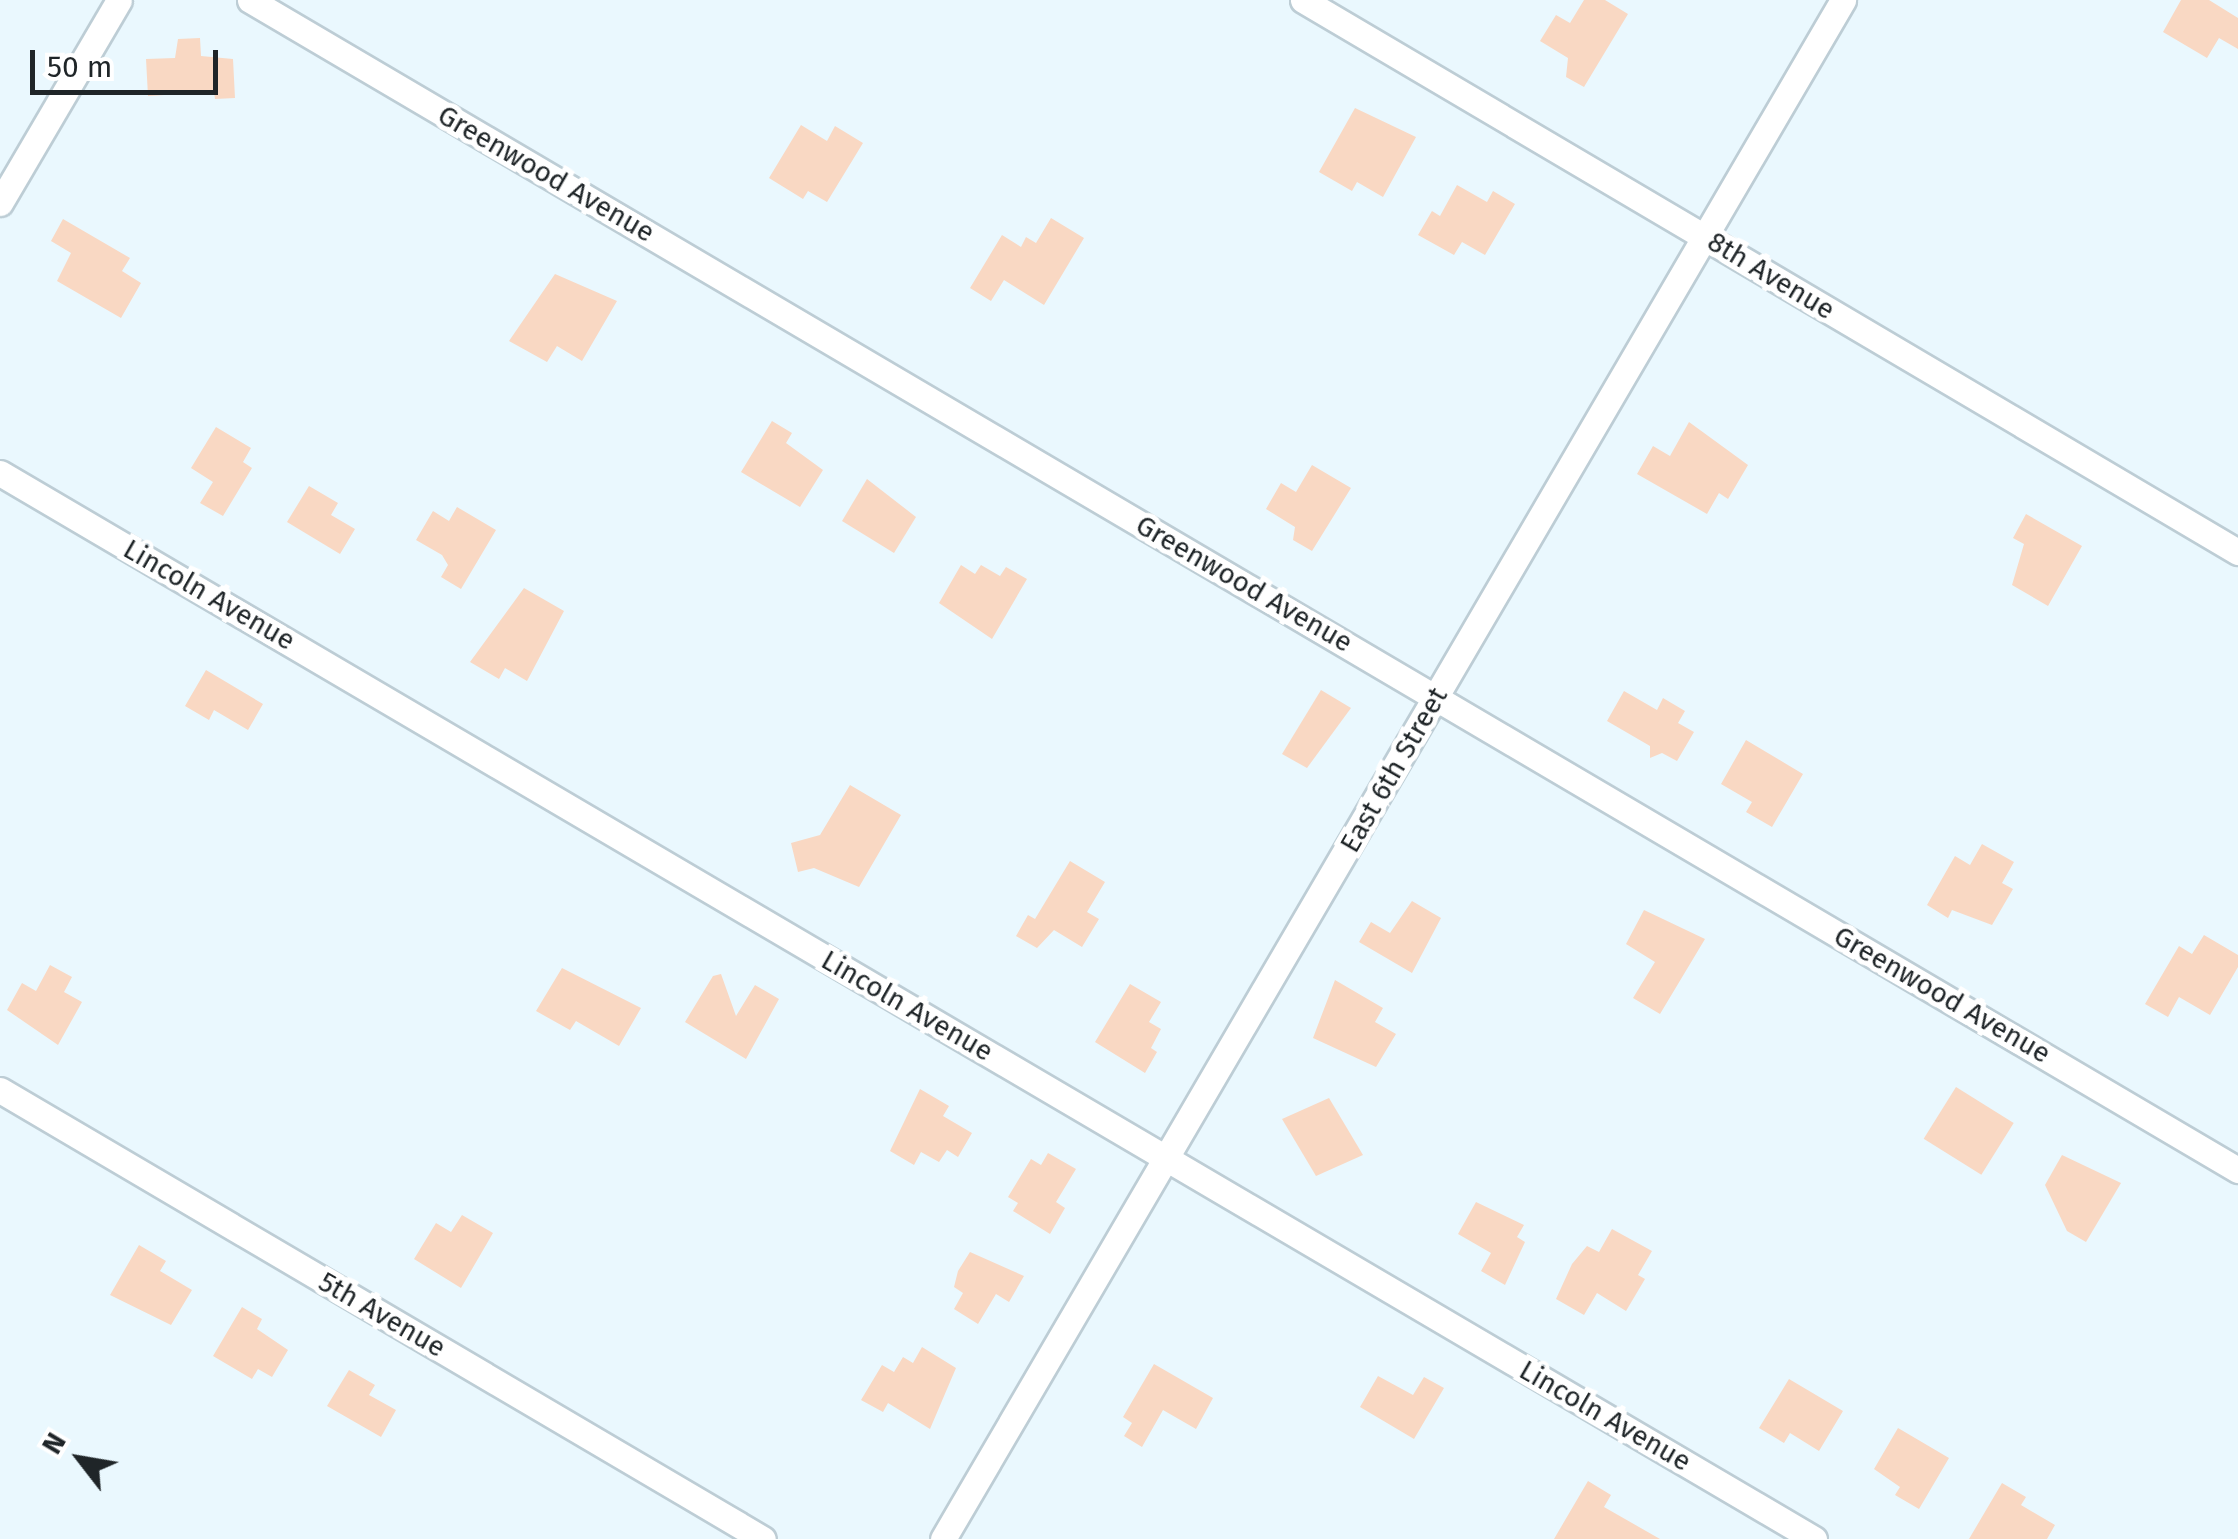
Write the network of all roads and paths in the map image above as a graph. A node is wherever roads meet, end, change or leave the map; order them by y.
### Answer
1 (119, 0) edge
2 (250, 0) edge
3 (1303, 0) edge
4 (1844, 0) edge
5 (0, 204) edge
6 (1705, 237) junction
7 (0, 473) edge
8 (2238, 552) edge
9 (1437, 696) junction
10 (0, 1090) edge
11 (1167, 1157) junction
12 (2238, 1170) edge
13 (764, 1539) edge
14 (943, 1539) edge
15 (1814, 1539) edge

1 - 5 street
2 - 9 street, Greenwood Avenue
3 - 6 street, 8th Avenue
4 - 6 street, East 6th Street
6 - 8 street, 8th Avenue
6 - 9 street, East 6th Street
7 - 11 street, Lincoln Avenue
9 - 11 street, East 6th Street
9 - 12 street, Greenwood Avenue
10 - 13 street, 5th Avenue
11 - 14 street, East 6th Street
11 - 15 street, Lincoln Avenue

